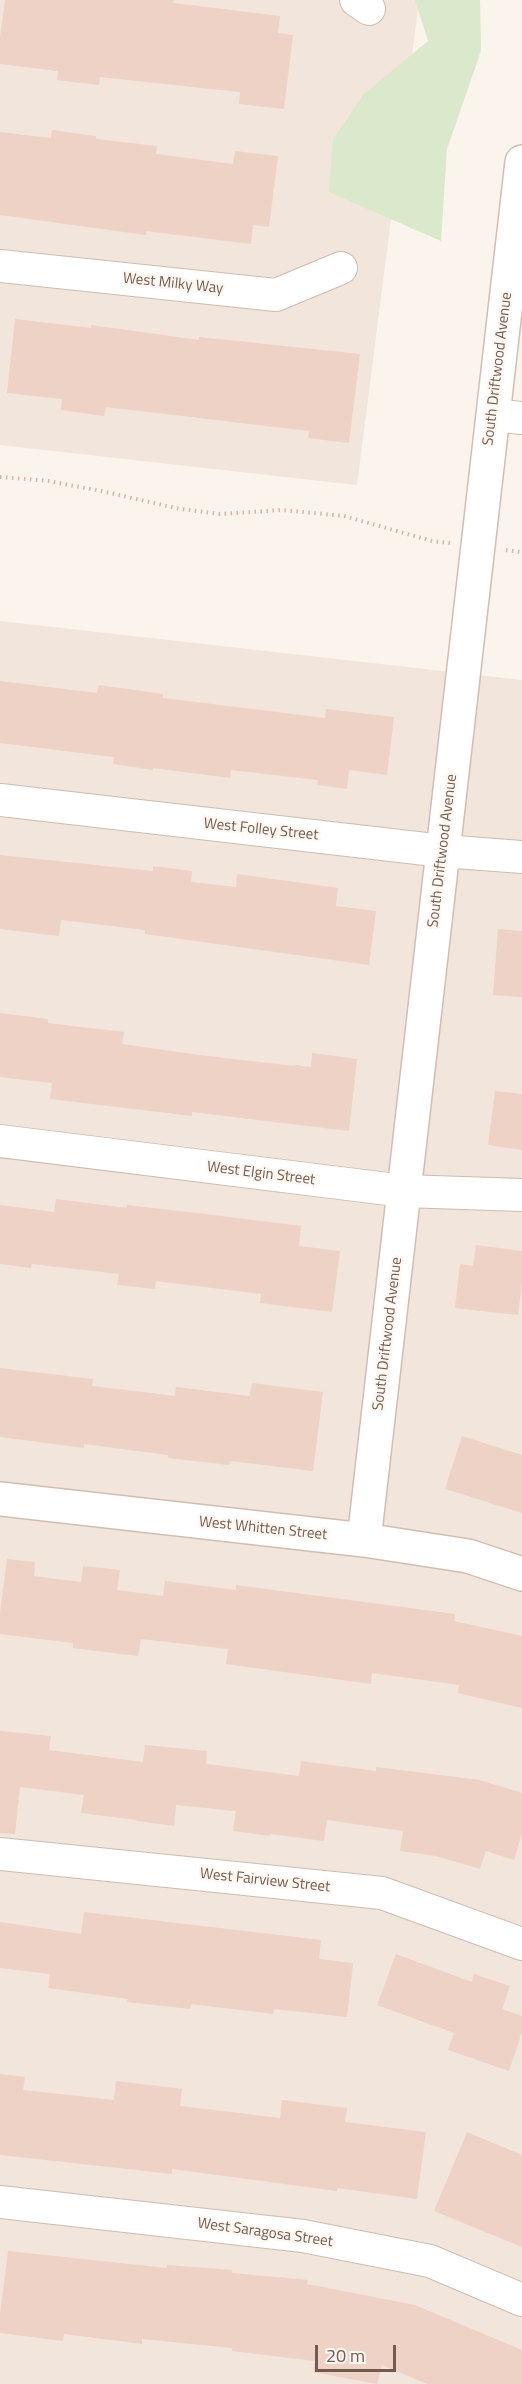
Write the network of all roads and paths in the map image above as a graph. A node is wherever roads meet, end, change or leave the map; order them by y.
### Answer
1 (522, 162) edge
2 (0, 266) edge
3 (341, 268) dead end
4 (508, 417) edge
5 (0, 477) edge
6 (478, 547) junction
7 (522, 552) edge
8 (0, 800) edge
9 (443, 851) junction
10 (522, 857) edge
11 (0, 1141) edge
12 (404, 1191) junction
13 (522, 1195) edge
14 (0, 1499) edge
15 (364, 1540) junction
16 (522, 1574) edge
17 (0, 1854) edge
18 (522, 1944) edge
19 (0, 2202) edge
20 (522, 2300) edge

1 - 4 street, South Driftwood Avenue
2 - 3 street, West Milky Way
4 - 6 street, South Driftwood Avenue
5 - 6 path
6 - 7 path
6 - 9 street, South Driftwood Avenue
8 - 9 street, West Folley Street
9 - 10 street, West Folley Street
9 - 12 street, South Driftwood Avenue
11 - 12 street, West Elgin Street
12 - 13 street, West Elgin Street
12 - 15 street, South Driftwood Avenue
14 - 15 street, West Whitten Street
15 - 16 street, West Whitten Street
17 - 18 street, West Fairview Street
19 - 20 street, West Saragosa Street

